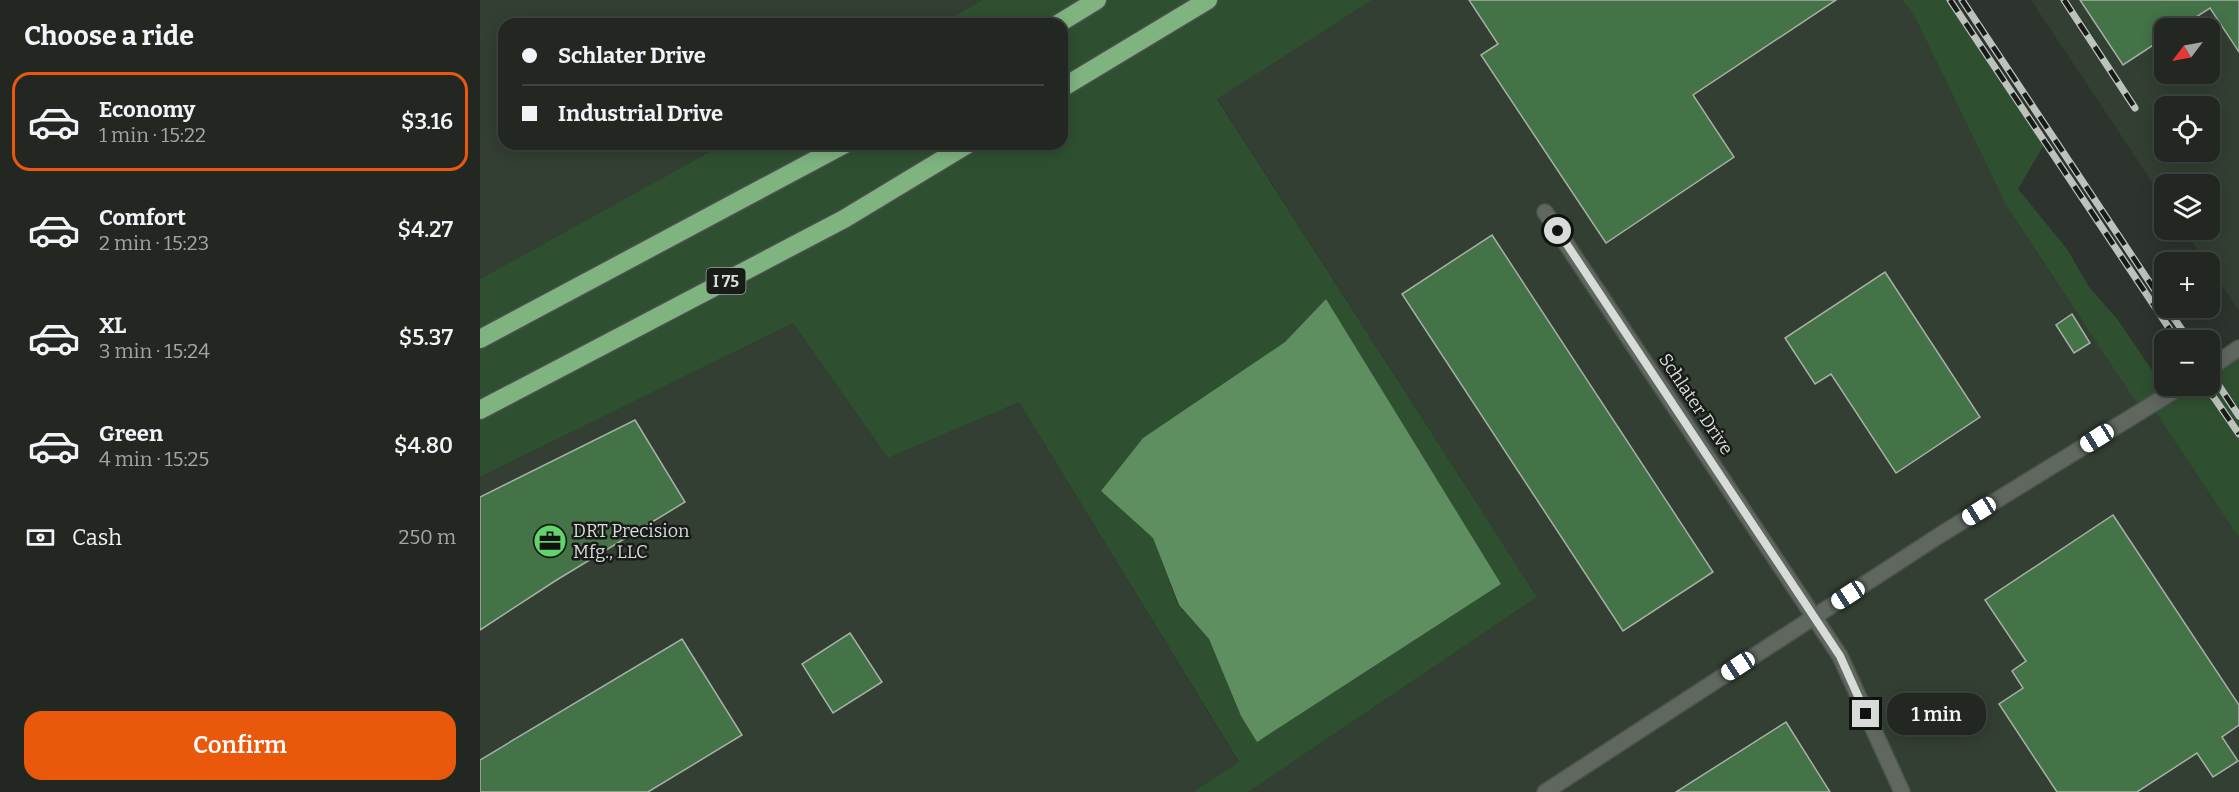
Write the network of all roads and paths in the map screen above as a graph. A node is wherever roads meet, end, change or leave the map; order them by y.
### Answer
1 (1097, 0) edge
2 (1208, 0) edge
3 (1068, 18) edge
4 (1068, 84) edge
5 (834, 150) edge
6 (958, 150) edge
7 (1545, 212) dead end
8 (480, 339) edge
9 (2239, 348) edge
10 (2220, 361) edge
11 (2166, 396) edge
12 (480, 410) edge
13 (1814, 617) junction
14 (1545, 792) edge
15 (1902, 792) edge

1 - 3 highway
2 - 4 highway
5 - 8 highway
6 - 12 highway, I 75
7 - 13 street, Schlater Drive
9 - 10 street
11 - 13 street
13 - 14 street
13 - 15 street, Schlater Drive

